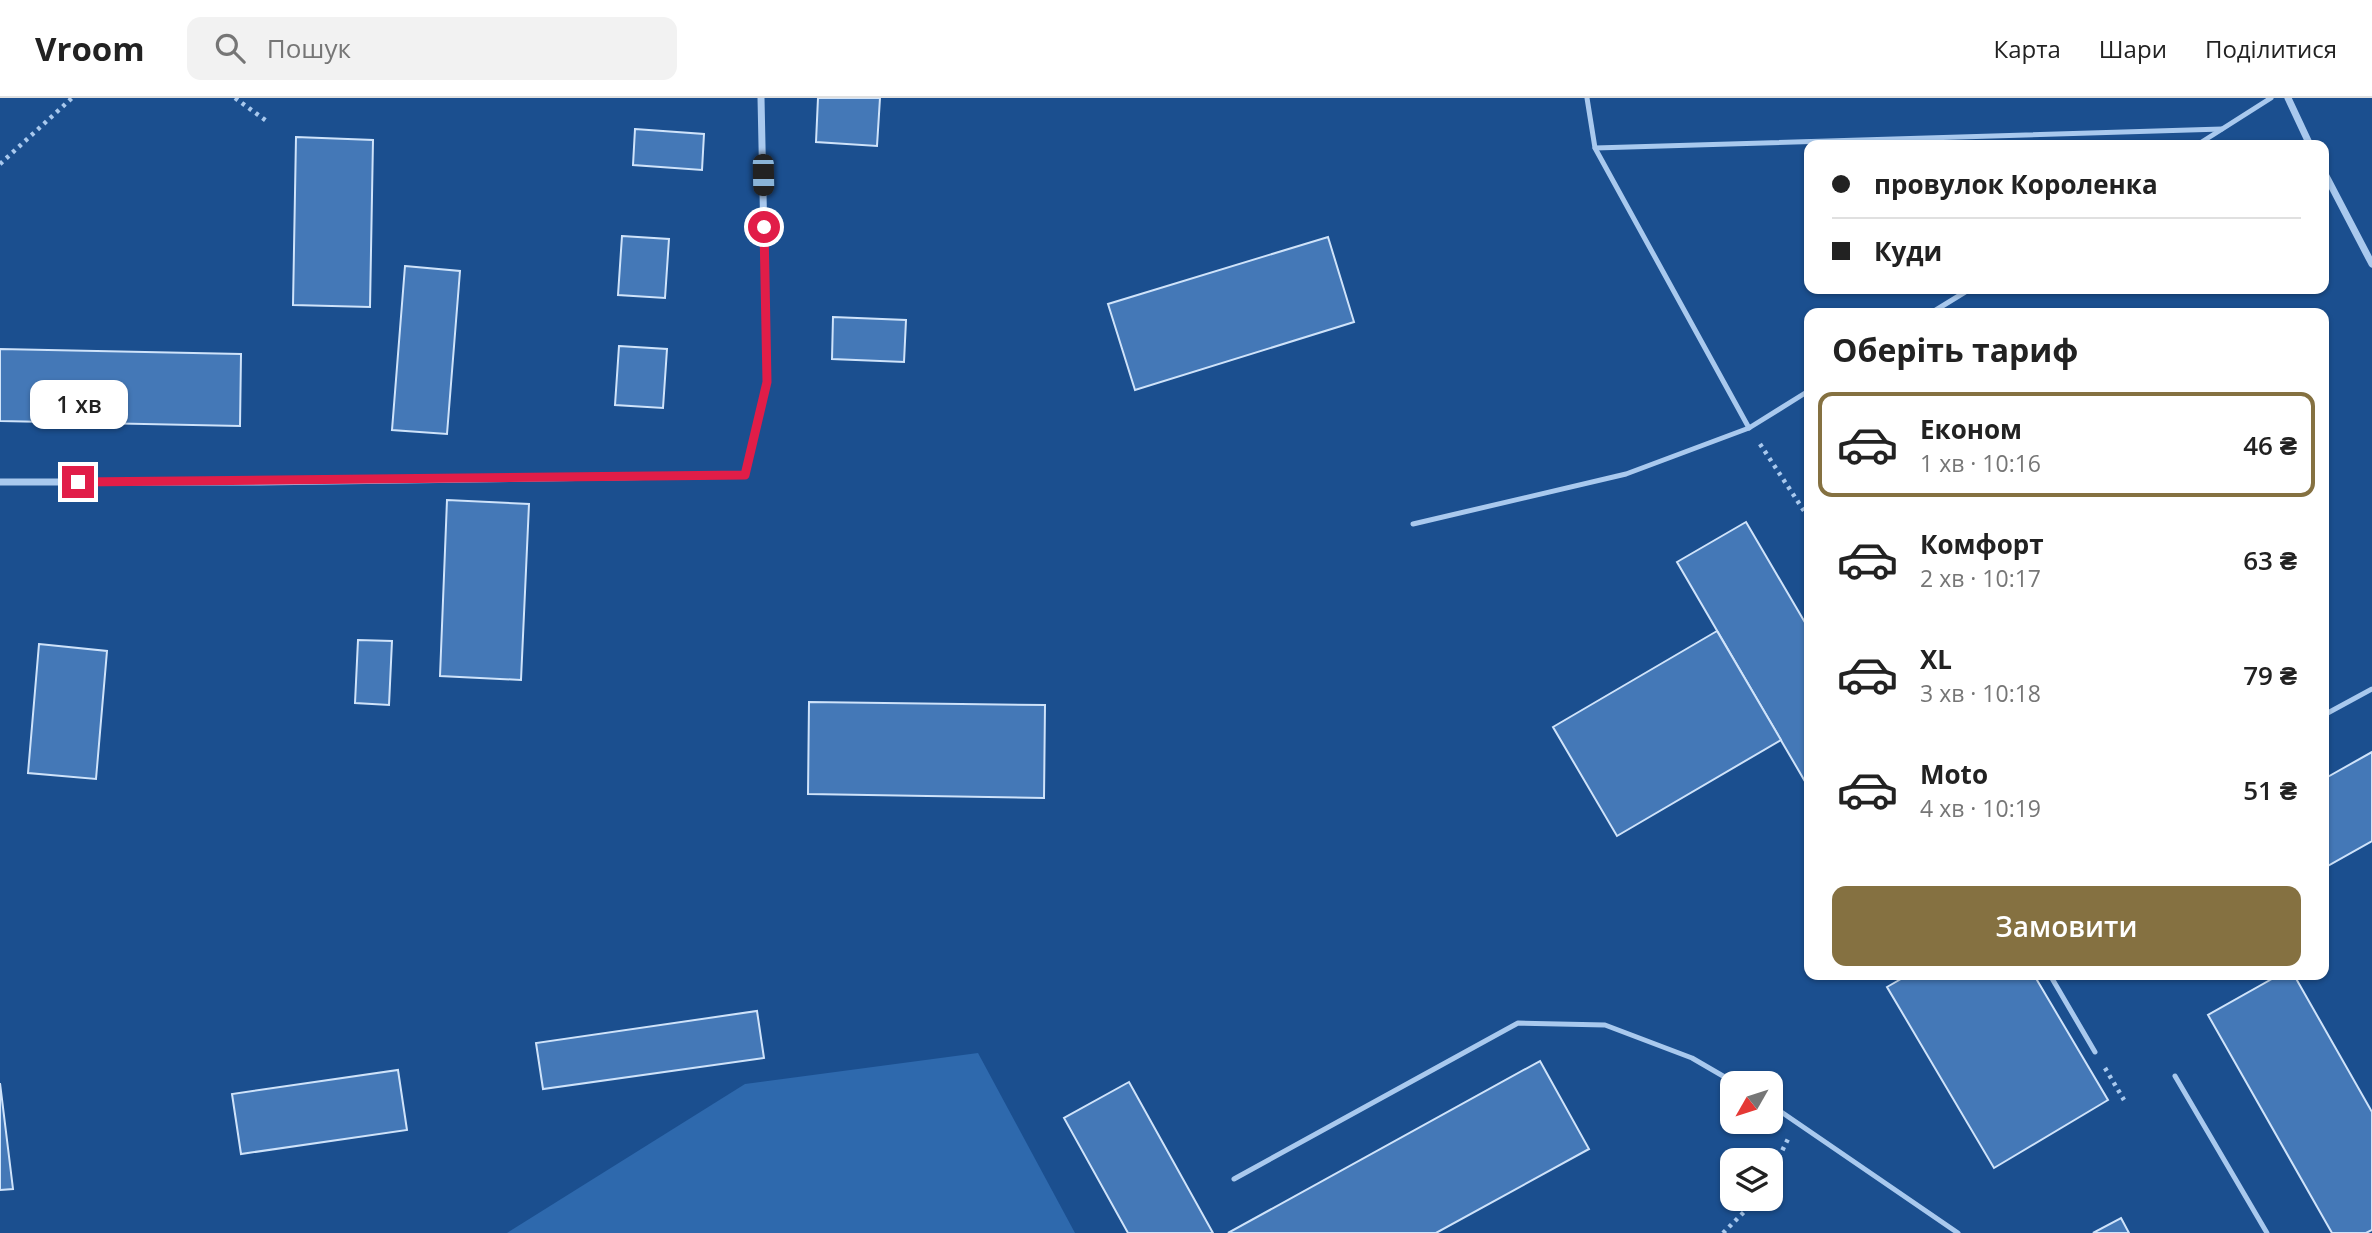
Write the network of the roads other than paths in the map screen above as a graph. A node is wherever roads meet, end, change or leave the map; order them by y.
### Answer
1 (761, 98) edge
2 (1587, 98) edge
3 (2272, 98) edge
4 (2288, 98) edge
5 (2222, 130) junction
6 (1874, 140) edge
7 (2205, 140) edge
8 (2308, 140) edge
9 (1804, 142) edge
10 (1595, 148) junction
11 (2329, 182) edge
12 (2372, 264) edge
13 (1962, 294) edge
14 (1939, 308) edge
15 (1804, 394) edge
16 (1749, 428) junction
17 (0, 482) edge
18 (1413, 524) dead end
19 (2372, 689) edge
20 (2329, 712) edge
21 (2053, 980) edge
22 (2095, 1052) road end
23 (1720, 1074) edge
24 (2175, 1076) dead end
25 (1783, 1112) edge
26 (1234, 1180) dead end
27 (1958, 1233) edge
28 (2267, 1233) edge

1 - 17 street
2 - 10 lane
3 - 5 lane
4 - 8 street
5 - 6 lane
5 - 7 lane
9 - 10 lane
10 - 16 lane
11 - 12 street
13 - 14 lane
15 - 16 lane
16 - 18 lane
19 - 20 lane
21 - 22 lane
23 - 26 lane
24 - 28 lane
25 - 27 lane

